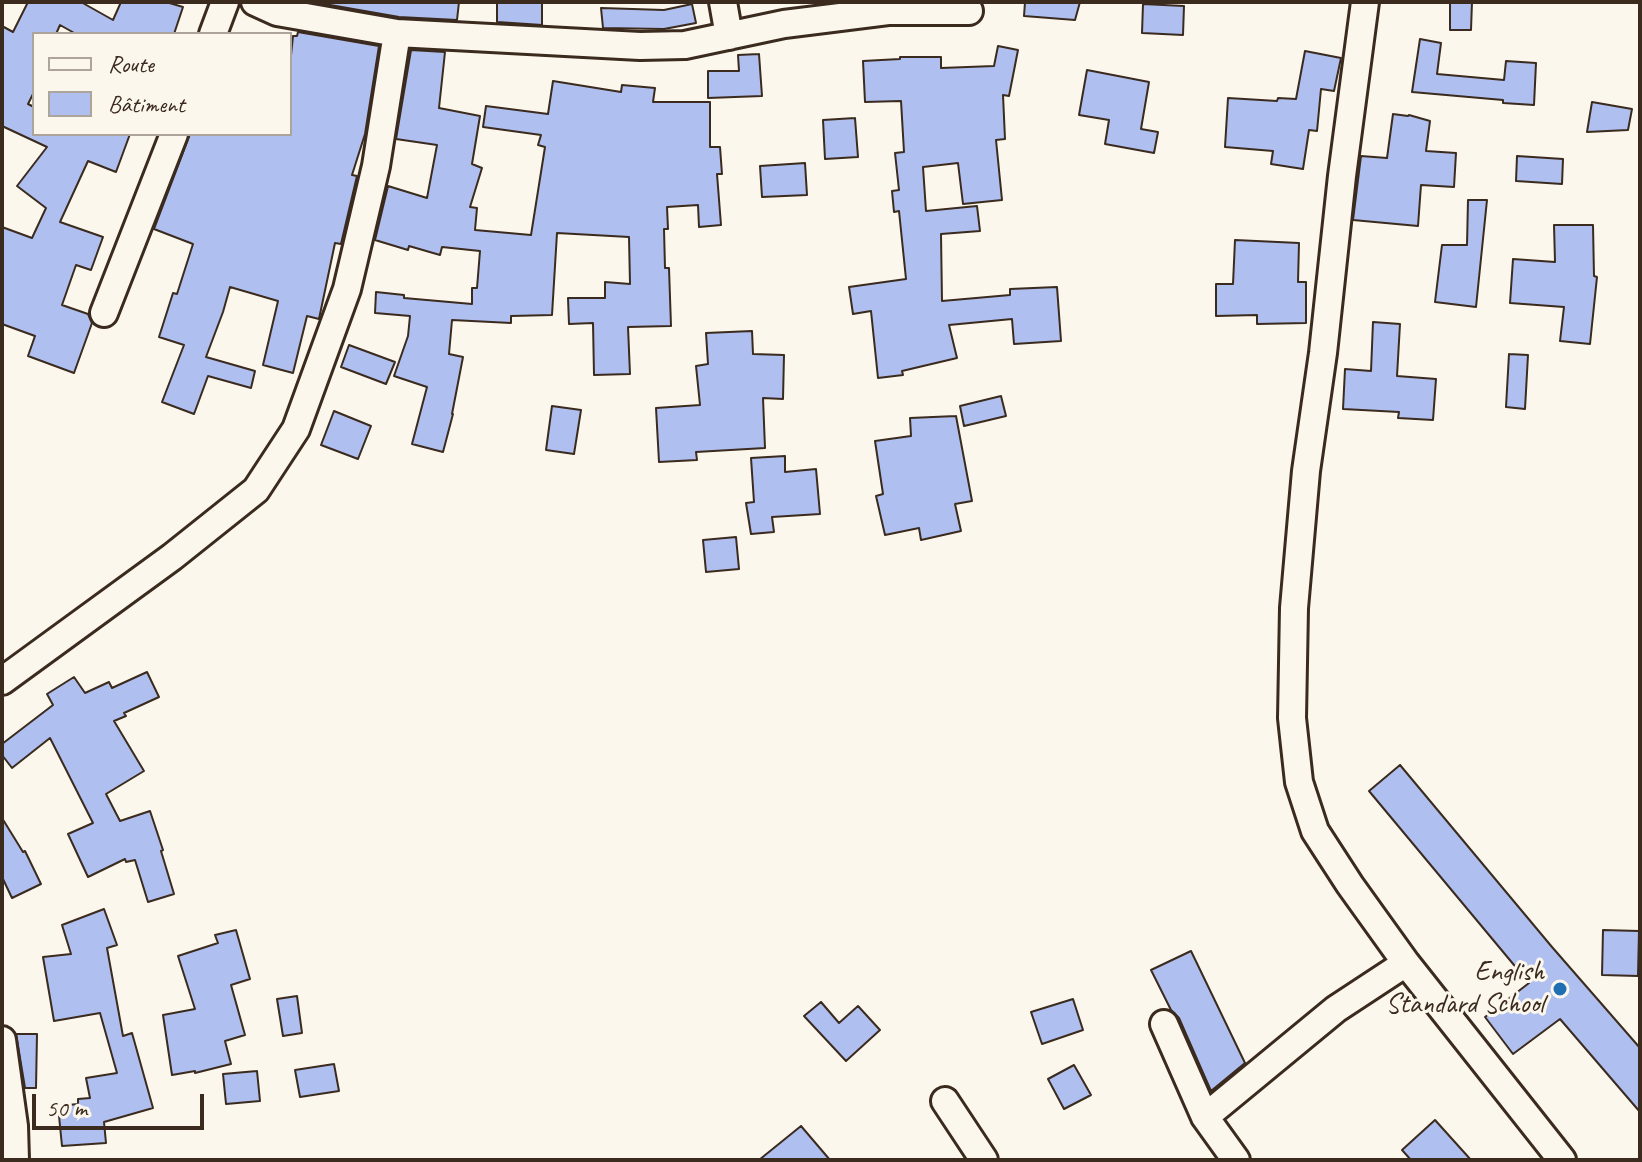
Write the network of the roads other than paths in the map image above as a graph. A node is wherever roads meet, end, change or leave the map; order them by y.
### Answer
1 (225, 2) edge
2 (255, 2) edge
3 (723, 2) edge
4 (1365, 2) edge
5 (969, 11) dead end
6 (214, 32) edge
7 (397, 33) junction
8 (729, 36) junction
9 (173, 136) edge
10 (104, 313) dead end
11 (2, 681) edge
12 (1406, 963) junction
13 (1164, 1024) dead end
14 (2, 1040) edge
15 (945, 1101) dead end
16 (1205, 1117) junction
17 (15, 1160) edge
18 (984, 1160) edge
19 (1236, 1160) edge
20 (1562, 1160) edge

1 - 6 street
2 - 7 street
3 - 8 street
4 - 12 street
5 - 8 street
7 - 8 street
7 - 11 street
9 - 10 street
12 - 16 street
12 - 20 street
13 - 16 street
14 - 17 street
15 - 18 street
16 - 19 street

